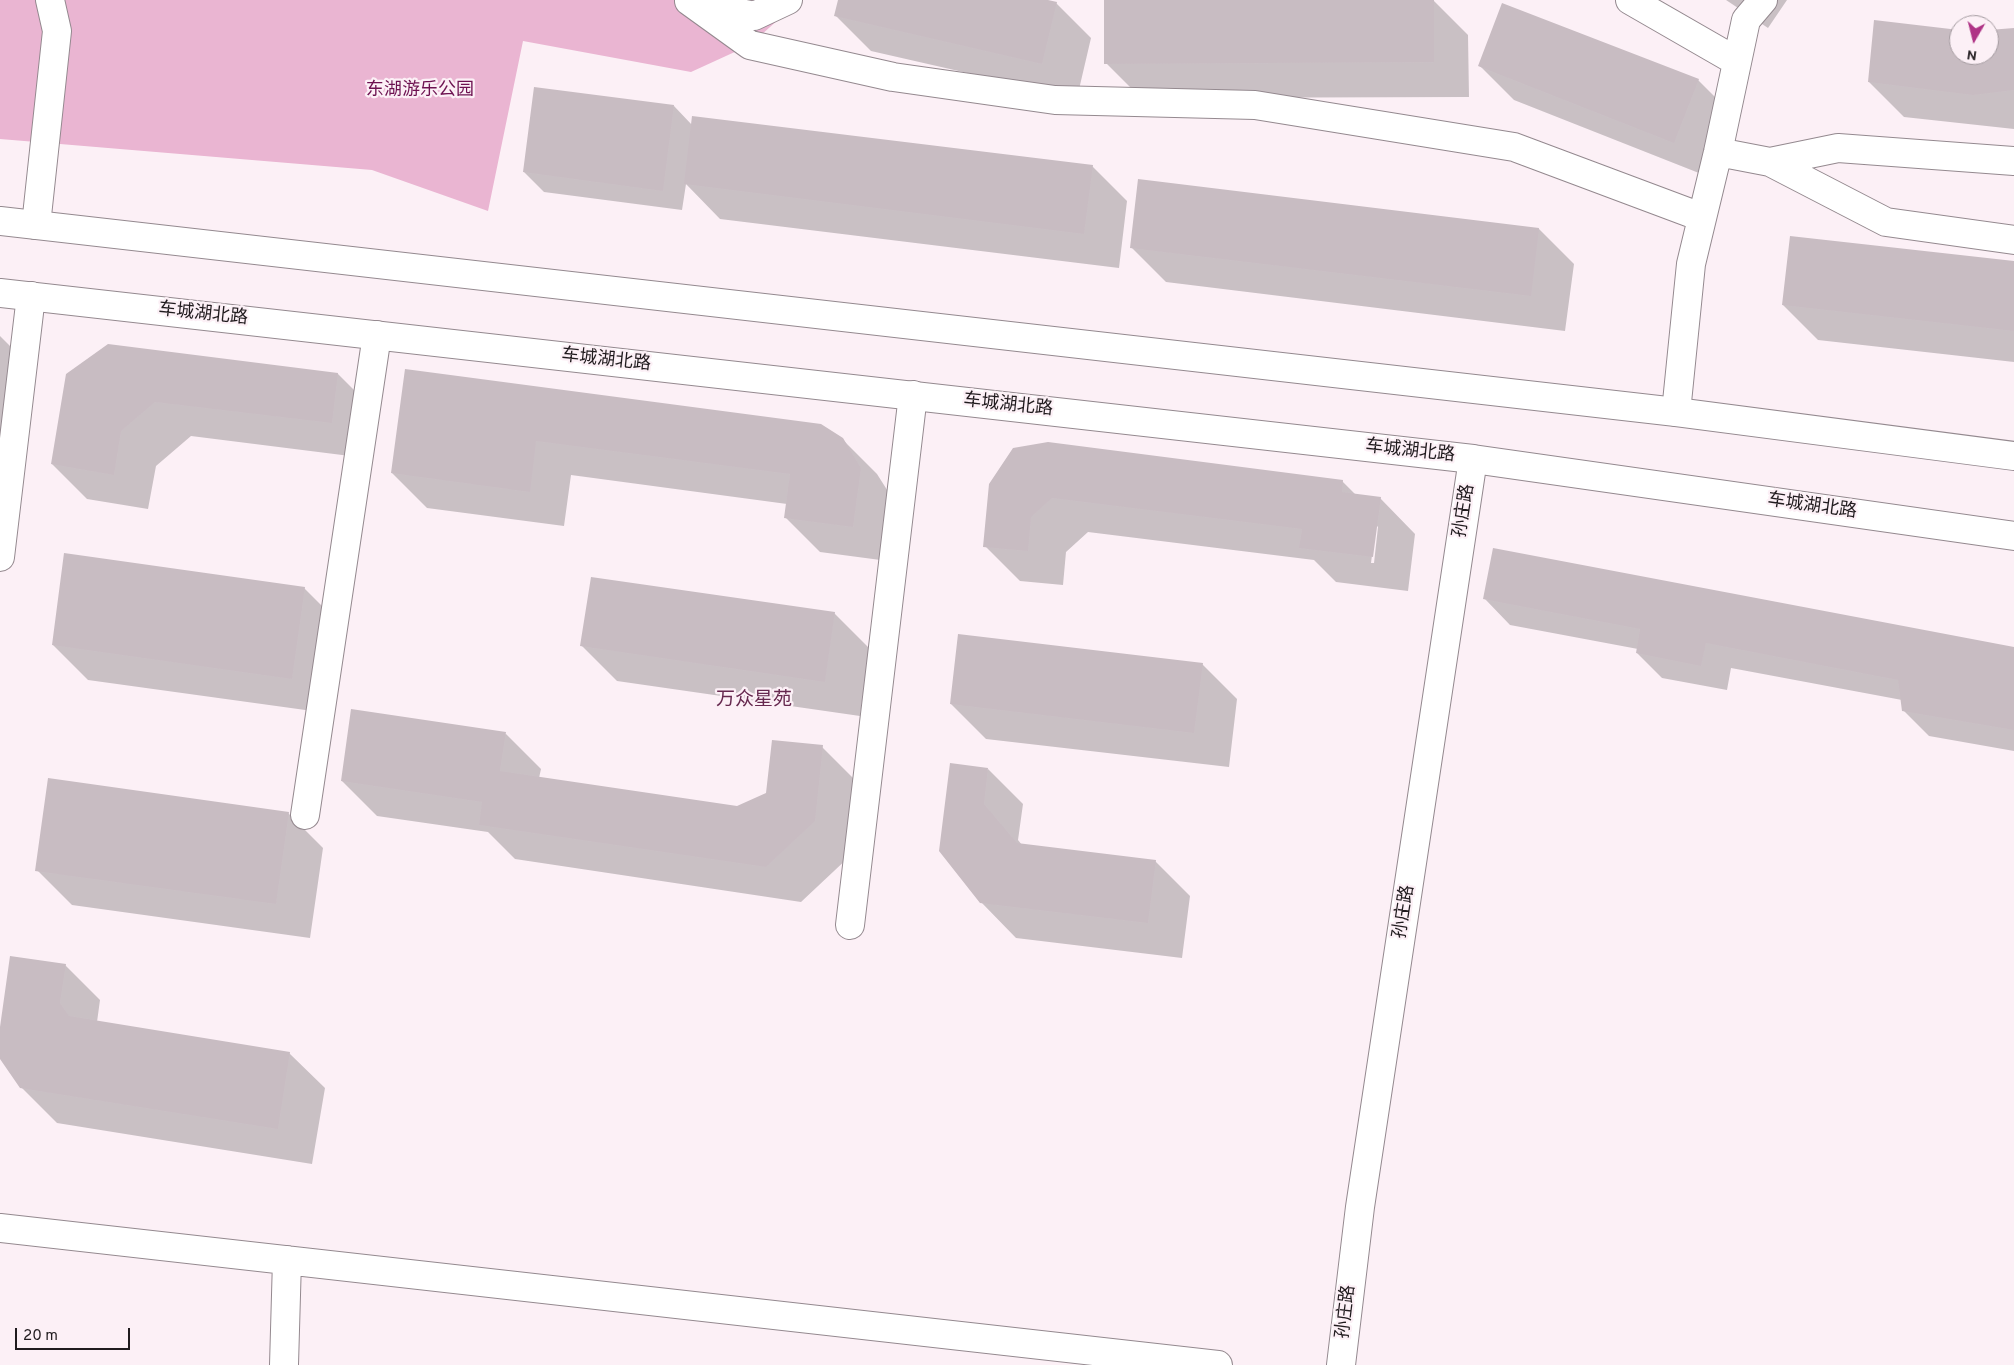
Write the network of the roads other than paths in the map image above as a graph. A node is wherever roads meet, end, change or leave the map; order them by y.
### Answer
1 (50, 0) edge
2 (788, 0) edge
3 (1630, 0) edge
4 (1763, 0) edge
5 (688, 1) edge
6 (1736, 61) junction
7 (1718, 152) junction
8 (2014, 161) edge
9 (1770, 162) junction
10 (1701, 217) junction
11 (0, 221) edge
12 (36, 225) junction
13 (2014, 240) edge
14 (0, 293) edge
15 (31, 296) junction
16 (377, 335) junction
17 (913, 396) junction
18 (1676, 412) junction
19 (2014, 456) edge
20 (1473, 459) junction
21 (2014, 536) edge
22 (0, 557) edge
23 (305, 815) dead end
24 (850, 925) dead end
25 (0, 1228) edge
26 (287, 1260) junction
27 (284, 1365) edge
28 (1218, 1365) edge
29 (1341, 1365) edge

1 - 12 main road
2 - 5 main road
3 - 6 main road
4 - 6 main road
5 - 10 main road
6 - 7 main road
7 - 9 main road
7 - 10 main road
8 - 9 main road
9 - 13 main road
10 - 18 main road
11 - 12 main road
12 - 18 main road
14 - 15 main road, 车城湖北路
15 - 16 main road, 车城湖北路
15 - 22 main road
16 - 17 main road, 车城湖北路
16 - 23 main road
17 - 20 main road, 车城湖北路
17 - 24 main road
18 - 19 main road
20 - 21 main road, 车城湖北路
20 - 29 main road, 孙庄路
25 - 26 main road
26 - 27 main road
26 - 28 main road

